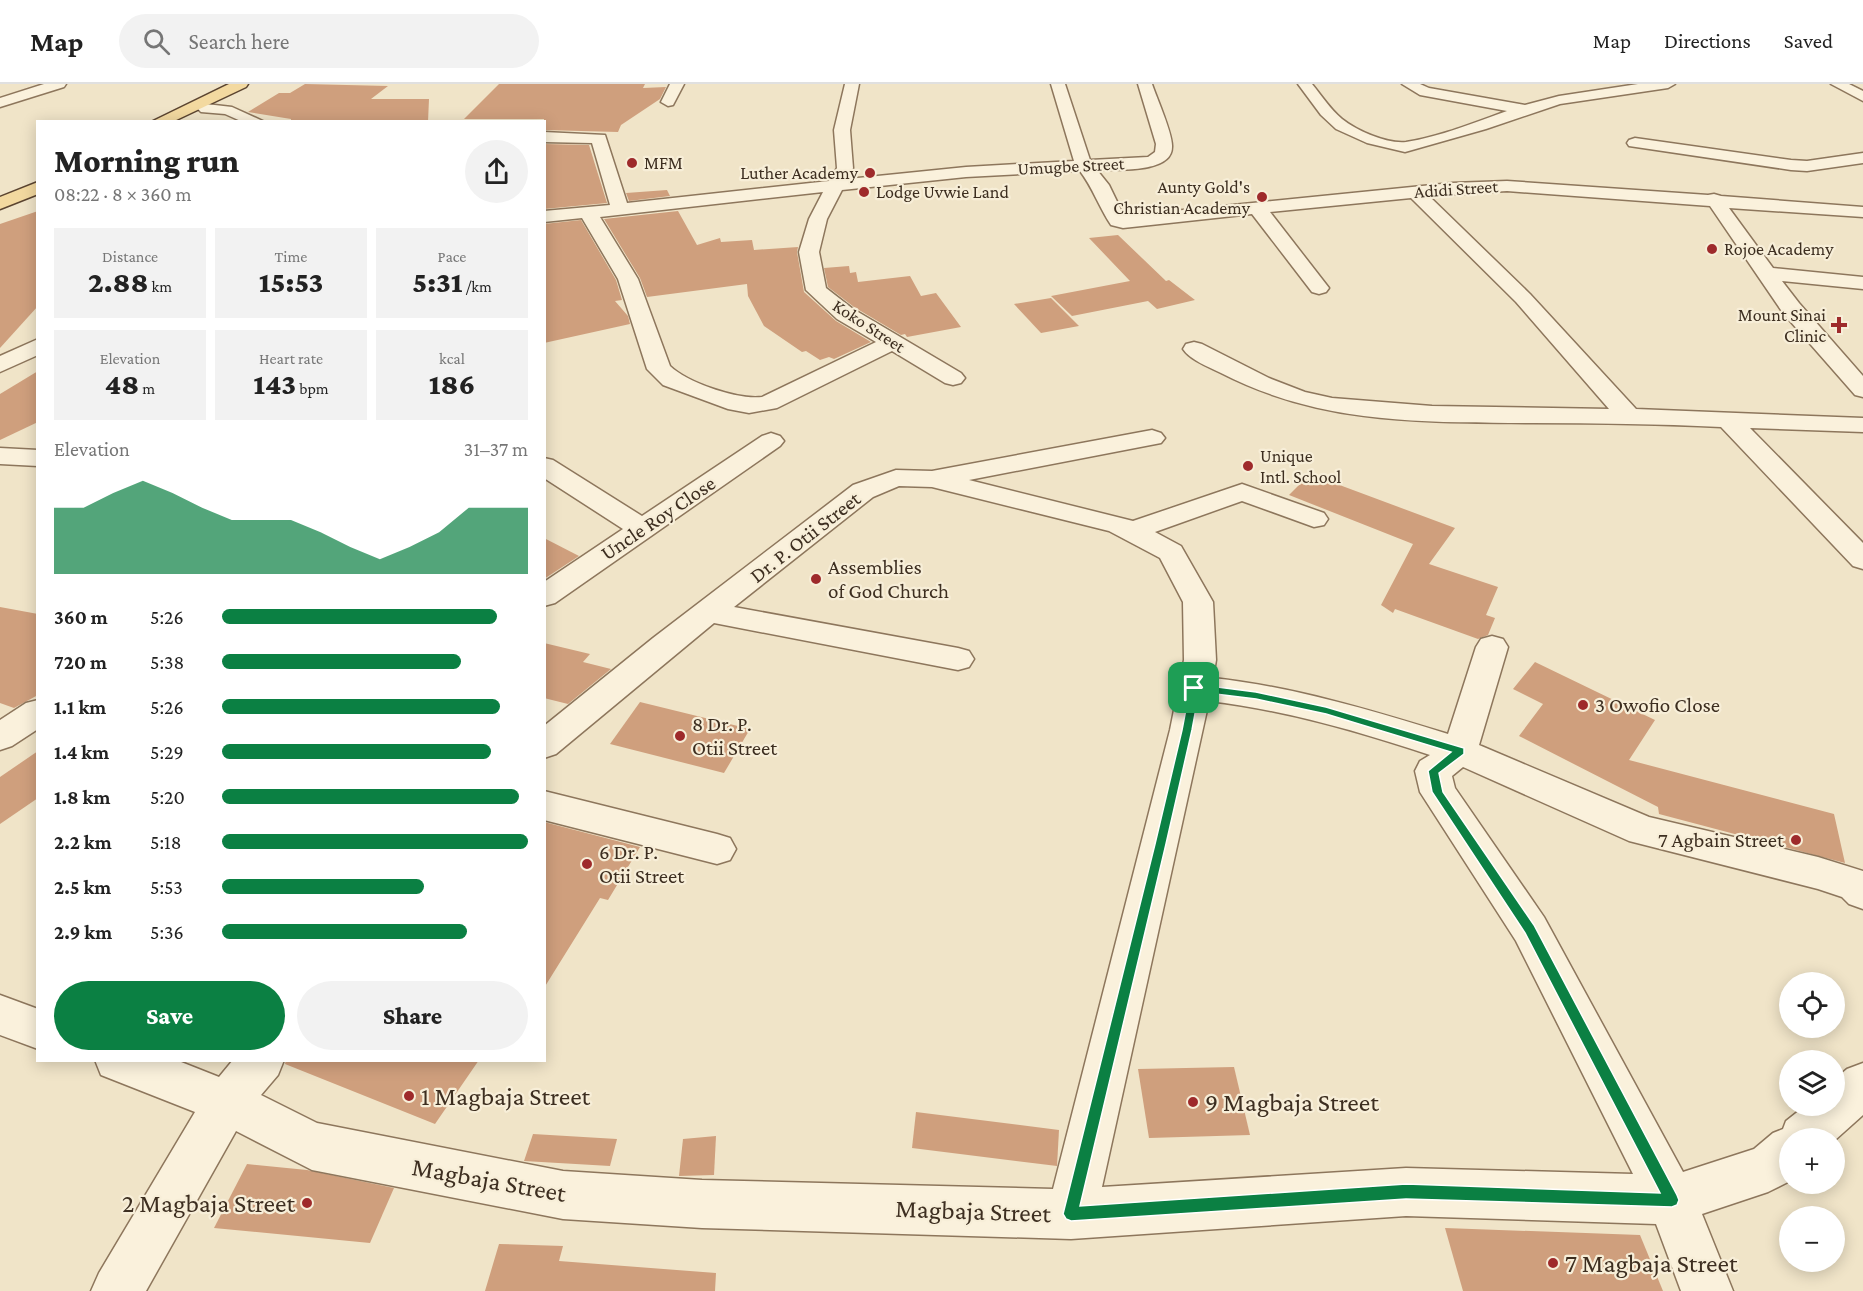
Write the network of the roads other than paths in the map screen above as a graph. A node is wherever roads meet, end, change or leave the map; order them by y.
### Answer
1 (59, 84) edge
2 (677, 84) edge
3 (852, 84) edge
4 (1058, 84) edge
5 (1145, 84) edge
6 (1305, 84) edge
7 (1408, 84) edge
8 (1668, 84) edge
9 (1838, 84) edge
10 (1857, 84) edge
11 (246, 86) edge
12 (1863, 87) edge
13 (1863, 97) edge
14 (668, 102) dead end
15 (0, 103) edge
16 (206, 109) junction
17 (1526, 109) junction
18 (163, 120) edge
19 (184, 120) edge
20 (253, 120) edge
21 (546, 137) edge
22 (1635, 143) dead end
23 (1863, 158) edge
24 (1083, 164) junction
25 (36, 176) edge
26 (835, 186) junction
27 (36, 188) edge
28 (0, 192) edge
29 (1415, 192) junction
30 (1714, 199) junction
31 (0, 204) edge
32 (620, 207) junction
33 (1257, 209) junction
34 (587, 211) junction
35 (1863, 212) edge
36 (546, 217) edge
37 (1767, 273) junction
38 (1863, 283) edge
39 (1319, 288) dead end
40 (36, 335) edge
41 (9, 336) dead end
42 (892, 343) junction
43 (36, 347) edge
44 (1194, 350) dead end
45 (0, 365) edge
46 (953, 378) dead end
47 (1863, 390) edge
48 (1629, 416) junction
49 (1728, 420) junction
50 (1863, 425) edge
51 (1152, 438) dead end
52 (771, 441) dead end
53 (0, 456) edge
54 (36, 458) edge
55 (546, 467) edge
56 (932, 478) junction
57 (1314, 519) dead end
58 (642, 530) junction
59 (1131, 531) junction
60 (1863, 560) edge
61 (546, 595) edge
62 (708, 612) junction
63 (1492, 647) dead end
64 (958, 659) dead end
65 (1194, 688) junction
66 (36, 713) edge
67 (0, 737) edge
68 (546, 743) edge
69 (1460, 751) junction
70 (546, 806) edge
71 (717, 849) dead end
72 (1863, 892) edge
73 (122, 1062) edge
74 (260, 1062) edge
75 (1863, 1085) edge
76 (227, 1102) junction
77 (1814, 1128) edge
78 (1779, 1159) edge
79 (1672, 1200) junction
80 (1071, 1214) junction
81 (117, 1291) edge
82 (1707, 1291) edge

1 - 15 street
2 - 14 street
3 - 26 street, Koko Street
4 - 24 street
5 - 24 street, Umugbe Street
6 - 17 street
7 - 17 street
8 - 17 street
9 - 13 street
10 - 12 street
11 - 16 main road
11 - 18 main road
16 - 19 main road
16 - 20 street
21 - 32 street
22 - 23 street
24 - 26 street, Umugbe Street
24 - 33 street, Adidi Street
25 - 28 main road
26 - 32 street, Umugbe Street
26 - 42 street, Koko Street
27 - 31 main road
29 - 30 street, Adidi Street
29 - 33 street, Adidi Street
29 - 48 street
30 - 35 street, Adidi Street
30 - 37 street
32 - 34 street, Umugbe Street
33 - 39 street
34 - 36 street, Umugbe Street
34 - 42 street
37 - 38 street
37 - 47 street
40 - 41 street
42 - 46 street, Koko Street
43 - 45 street
44 - 48 street
48 - 49 street
49 - 50 street
49 - 60 street
51 - 56 street, Dr. P. Otii Street
52 - 58 street, Uncle Roy Close
53 - 54 street
55 - 58 street
56 - 59 street
56 - 62 street, Dr. P. Otii Street
57 - 59 street
58 - 61 street, Uncle Roy Close
59 - 65 street
62 - 64 street
62 - 68 street, Dr. P. Otii Street
63 - 69 street
65 - 69 street
65 - 80 street
66 - 67 street
69 - 72 street
69 - 79 street
70 - 71 street
73 - 76 street, Magbaja Street
74 - 76 street
75 - 77 street
76 - 80 street, Magbaja Street
76 - 81 street
78 - 79 street
79 - 80 street, Magbaja Street
79 - 82 street

